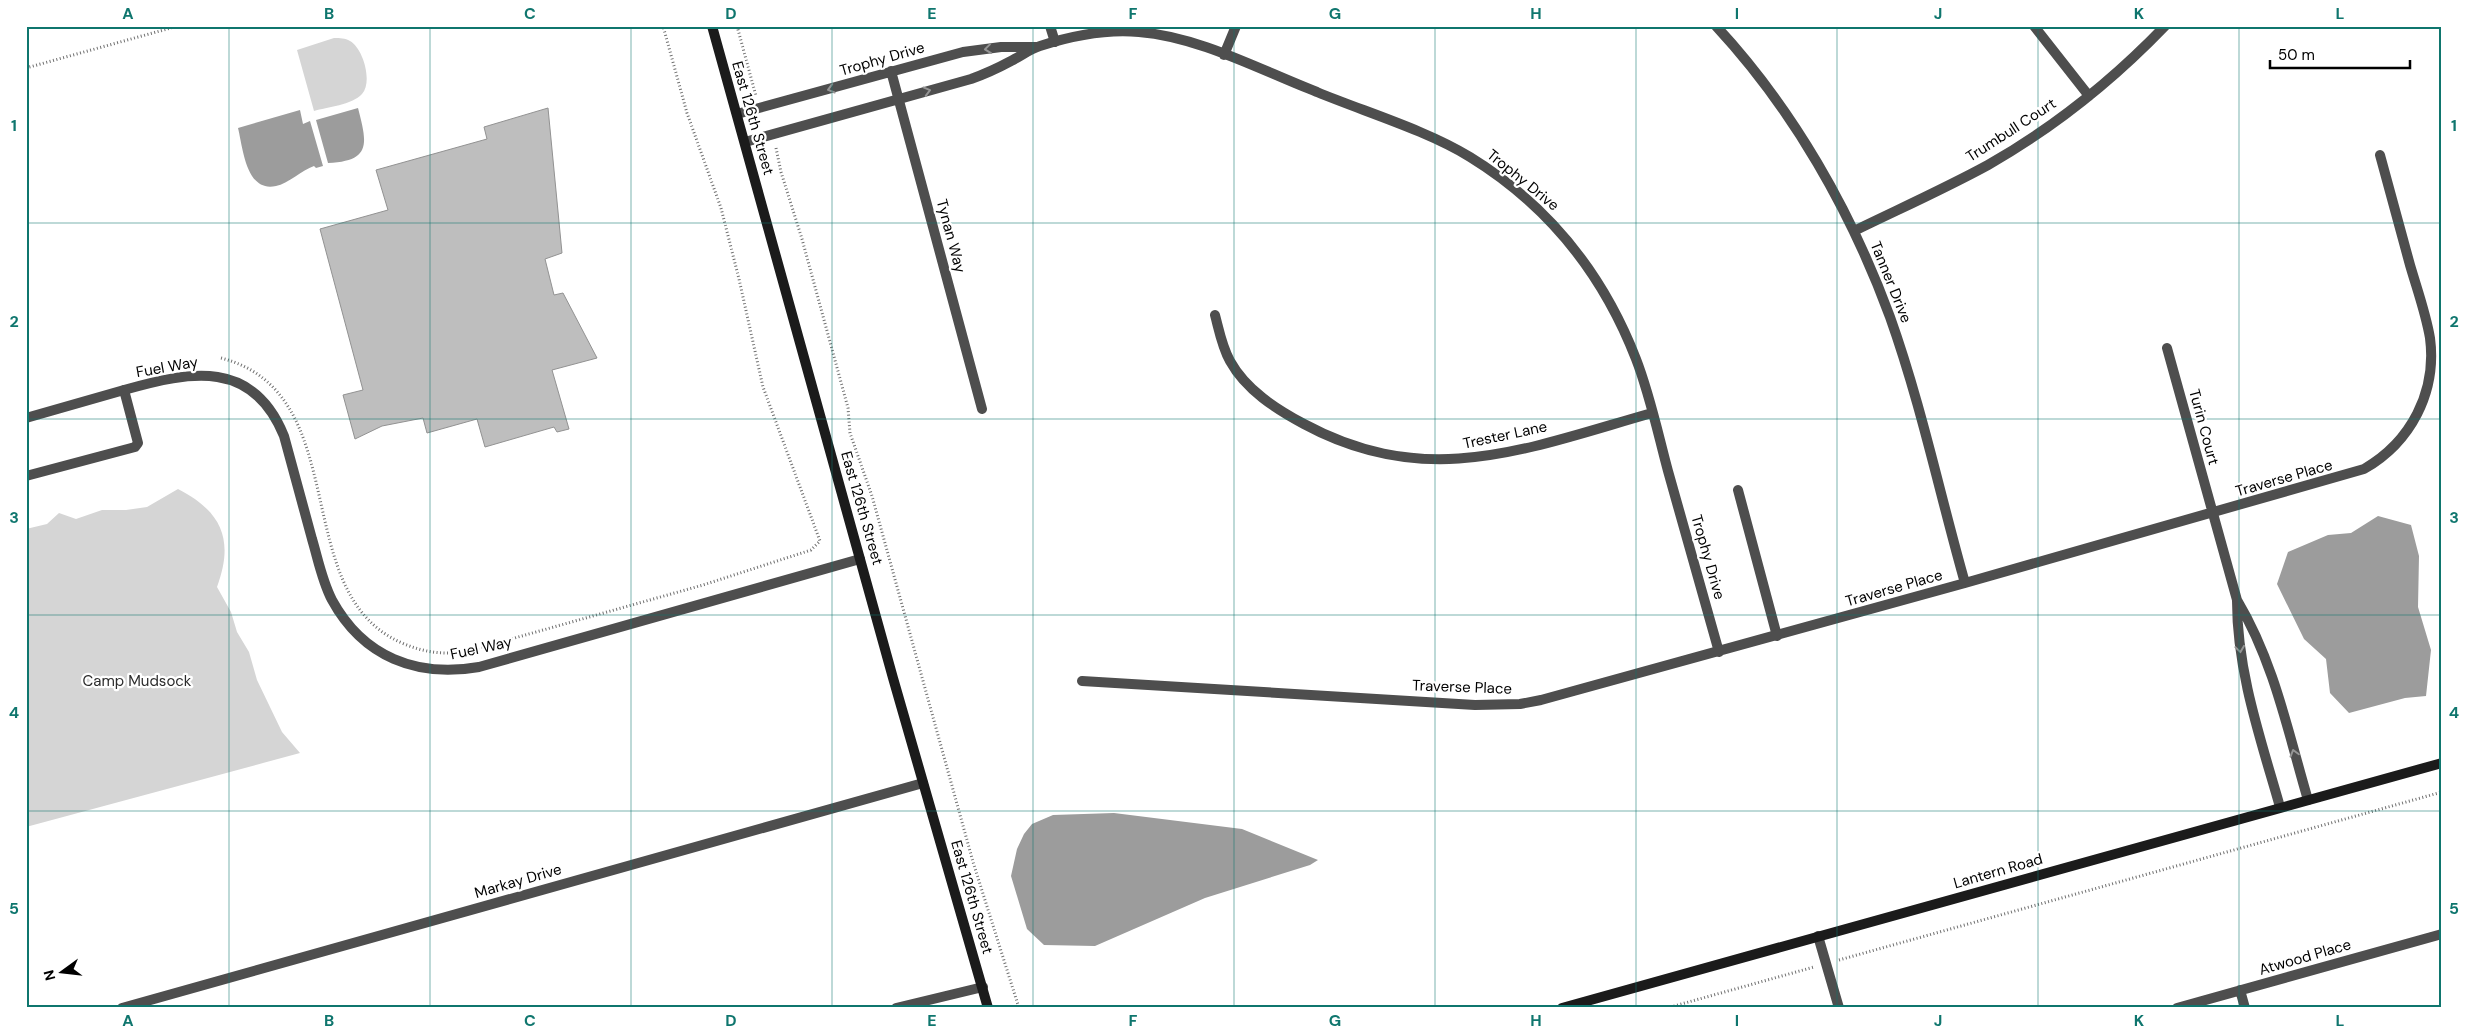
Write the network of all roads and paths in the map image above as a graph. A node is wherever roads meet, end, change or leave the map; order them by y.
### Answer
1 (178, 26) edge
2 (663, 26) edge
3 (712, 26) edge
4 (737, 26) edge
5 (1050, 26) edge
6 (1236, 26) edge
7 (1716, 26) edge
8 (2034, 26) edge
9 (2165, 26) edge
10 (1055, 42) junction
11 (1036, 47) junction
12 (1224, 55) junction
13 (26, 68) edge
14 (891, 72) junction
15 (2089, 96) junction
16 (899, 98) junction
17 (761, 108) junction
18 (737, 114) junction
19 (772, 134) junction
20 (745, 142) junction
21 (2380, 155) dead end
22 (1854, 231) junction
23 (1215, 315) dead end
24 (2167, 348) dead end
25 (221, 358) dead end
26 (124, 390) junction
27 (982, 409) dead end
28 (1652, 413) junction
29 (26, 418) edge
30 (26, 476) edge
31 (1738, 490) dead end
32 (2212, 513) junction
33 (860, 559) junction
34 (1965, 583) junction
35 (2237, 600) junction
36 (1777, 636) junction
37 (1719, 652) junction
38 (1082, 681) dead end
39 (2442, 763) edge
40 (923, 784) junction
41 (2442, 792) edge
42 (2308, 800) junction
43 (2280, 807) junction
44 (2442, 934) edge
45 (1818, 936) junction
46 (1826, 963) junction
47 (2240, 990) junction
48 (984, 992) junction
49 (122, 1008) edge
50 (896, 1008) edge
51 (989, 1008) edge
52 (1019, 1008) edge
53 (1562, 1008) edge
54 (1668, 1008) edge
55 (1839, 1008) edge
56 (2177, 1008) edge
57 (2245, 1008) edge

1 - 13 path
2 - 25 path
3 - 18 main road, East 126th Street
4 - 17 path
5 - 10 street
6 - 12 street
7 - 22 street, Tanner Drive
8 - 15 street
9 - 15 street, Trumbull Court
10 - 11 street, Trophy Drive
10 - 12 street, Trophy Drive
11 -> 14 street, Trophy Drive
16 -> 11 street, Trophy Drive
12 - 28 street, Trophy Drive
14 - 16 street, Tynan Way
14 -> 17 street, Trophy Drive
15 - 22 street, Trumbull Court
16 - 19 street, Trophy Drive
16 - 27 street, Tynan Way
17 - 18 street, Trophy Drive
18 - 20 main road, East 126th Street
19 - 20 street, Trophy Drive
19 - 52 path
20 - 33 main road, East 126th Street
21 - 32 street, Traverse Place
22 - 34 street, Tanner Drive
23 - 28 street, Trester Lane
24 - 32 street, Turin Court
26 - 29 street, Fuel Way
26 - 30 street
26 - 33 street, Fuel Way
28 - 37 street, Trophy Drive
31 - 36 street
32 - 34 street, Traverse Place
32 - 35 street, Turin Court
33 - 40 main road, East 126th Street
34 - 36 street, Traverse Place
42 -> 35 street, Turin Court
35 -> 43 street, Turin Court
36 - 37 street, Traverse Place
37 - 38 street, Traverse Place
39 - 42 main road, Lantern Road
40 - 48 main road, East 126th Street
40 - 49 street, Markay Drive
41 - 46 path
42 - 43 main road, Lantern Road
43 - 45 main road, Lantern Road
44 - 47 street, Atwood Place
45 - 46 street
45 - 53 main road, Lantern Road
46 - 54 path
46 - 55 street
47 - 56 street, Atwood Place
47 - 57 street
48 - 50 street
48 - 51 main road, East 126th Street

